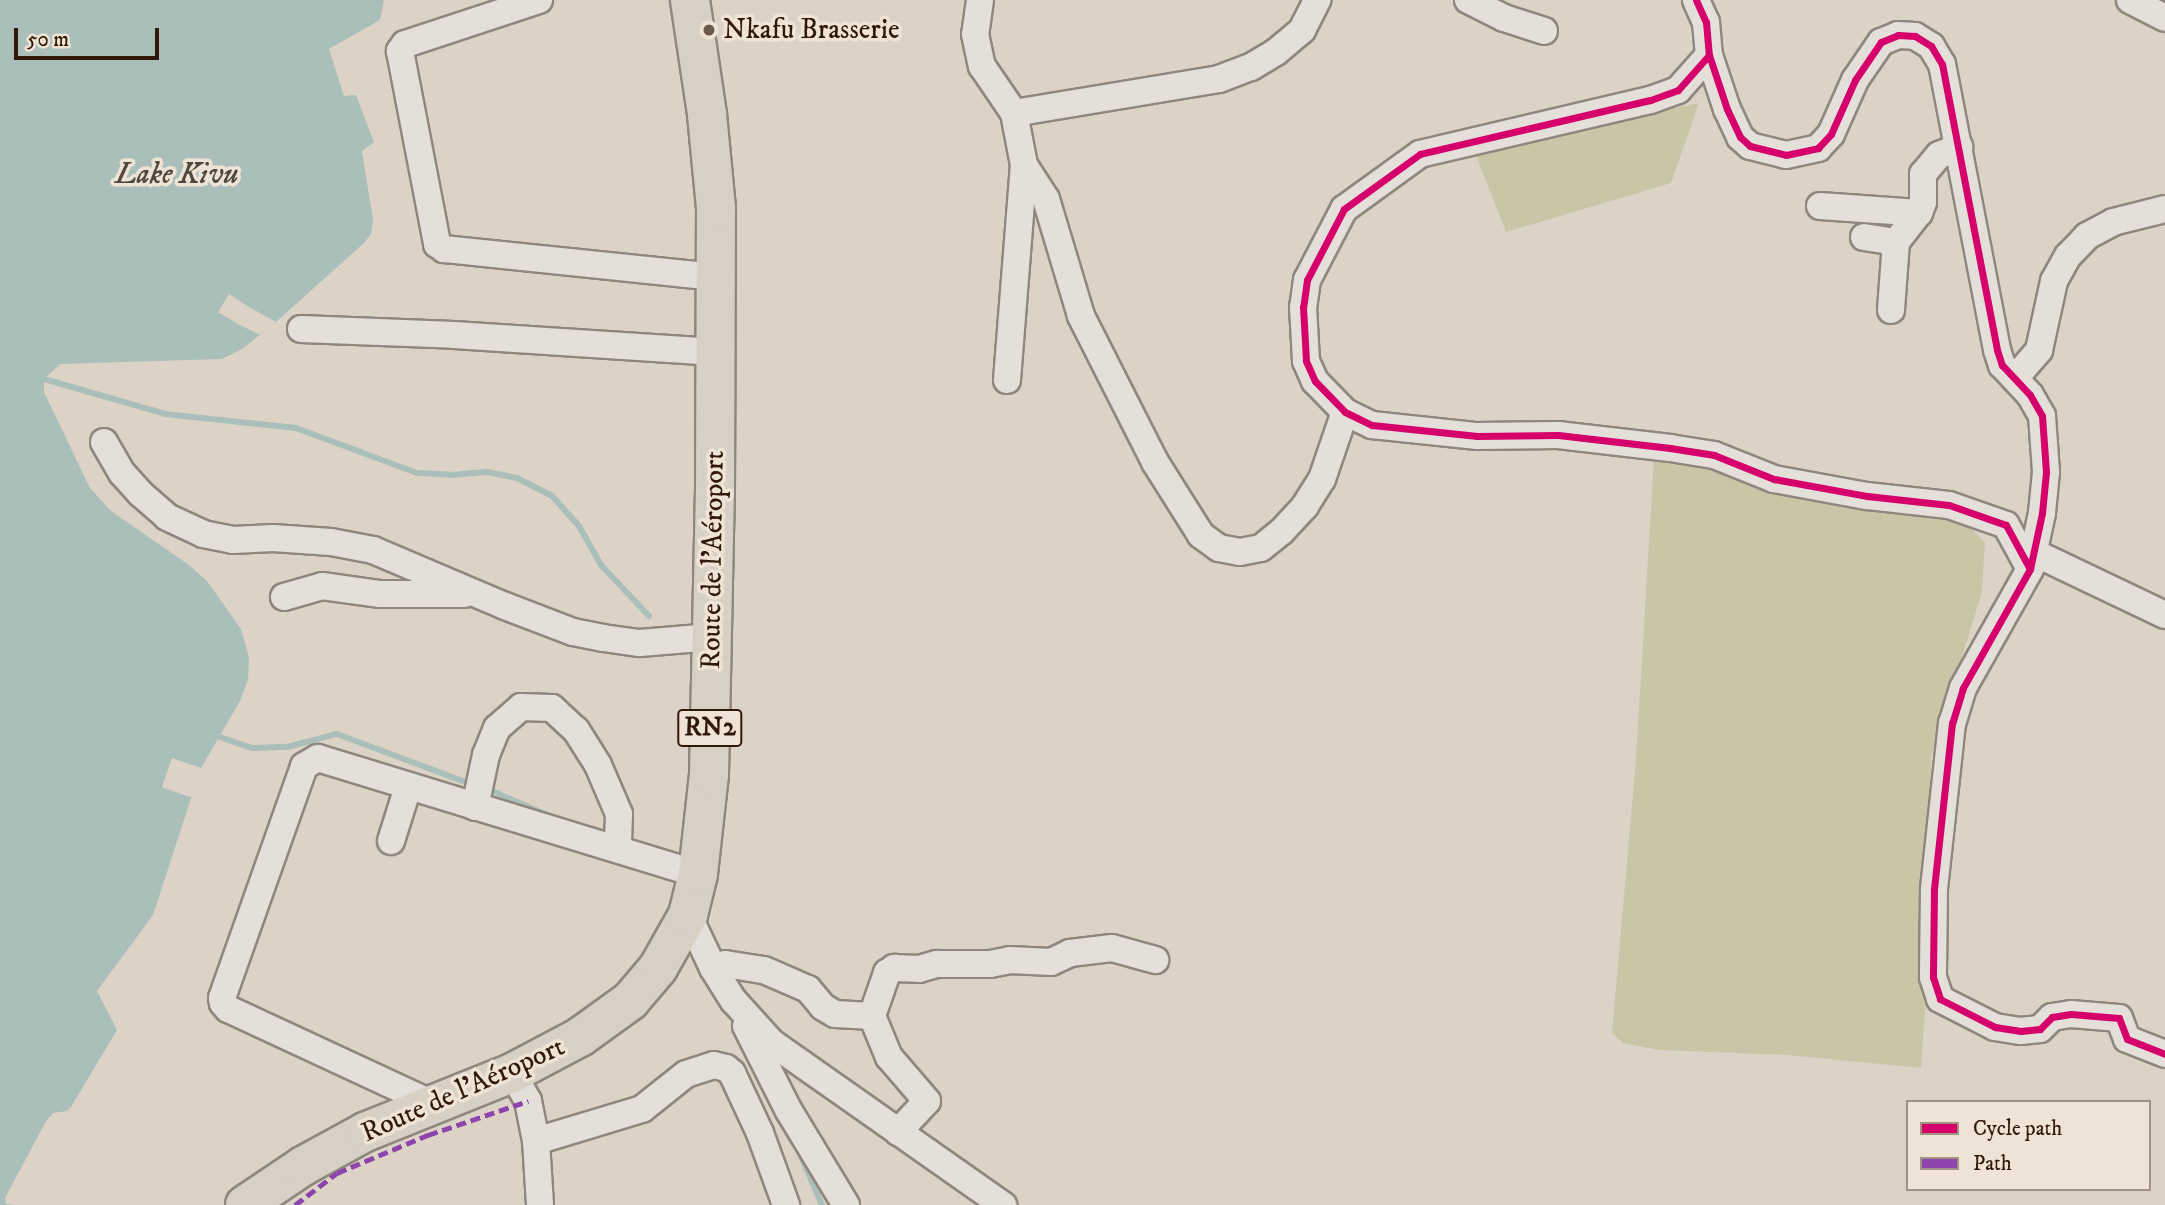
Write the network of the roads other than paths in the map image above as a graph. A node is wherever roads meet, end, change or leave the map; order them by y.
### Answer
1 (539, 0) edge
2 (690, 0) edge
3 (980, 0) edge
4 (1317, 0) edge
5 (1468, 0) edge
6 (1696, 0) edge
7 (2130, 0) edge
8 (2165, 18) edge
9 (1544, 31) dead end
10 (1709, 55) junction
11 (1014, 113) junction
12 (1959, 147) junction
13 (1024, 165) junction
14 (1820, 205) dead end
15 (2165, 209) edge
16 (1919, 213) junction
17 (1864, 237) dead end
18 (1896, 242) junction
19 (715, 277) junction
20 (1891, 310) dead end
21 (302, 329) dead end
22 (715, 352) junction
23 (2015, 378) junction
24 (1007, 380) dead end
25 (1346, 412) junction
26 (104, 442) dead end
27 (2031, 560) junction
28 (476, 594) junction
29 (284, 597) dead end
30 (2165, 615) edge
31 (712, 637) junction
32 (408, 787) junction
33 (475, 807) junction
34 (391, 841) dead end
35 (618, 849) junction
36 (698, 874) junction
37 (688, 915) junction
38 (1155, 960) dead end
39 (713, 968) junction
40 (734, 1001) junction
41 (872, 1016) junction
42 (2165, 1054) edge
43 (512, 1073) junction
44 (435, 1105) junction
45 (898, 1132) junction
46 (536, 1140) junction
47 (246, 1205) edge
48 (540, 1205) edge
49 (786, 1205) edge
50 (846, 1205) edge
51 (1003, 1205) edge

1 - 19 street
2 - 19 highway, Route de l'Aéroport / RN2
3 - 11 street
4 - 11 street
5 - 9 street
6 - 10 street
7 - 8 street
10 - 12 street
10 - 25 street
11 - 13 street
12 - 16 street
12 - 23 street
13 - 24 street
13 - 25 street
14 - 16 street
15 - 23 street
16 - 18 street
17 - 18 street
18 - 20 street
19 - 22 highway, Route de l'Aéroport / RN2
21 - 22 street
22 - 31 highway, Route de l'Aéroport / RN2
23 - 27 street
25 - 27 street
26 - 28 street
27 - 30 street
27 - 42 street
28 - 29 street
28 - 31 street
31 - 36 highway, Route de l'Aéroport / RN2
32 - 33 street
32 - 34 street
32 - 44 street
33 - 35 street
33 - 35 street
35 - 36 street
36 - 37 highway, Route de l'Aéroport / RN2
37 - 39 street
37 - 43 highway, Route de l'Aéroport / RN2
38 - 41 street
39 - 40 street
39 - 41 street
40 - 45 street
40 - 50 street
41 - 45 street
43 - 44 highway, Route de l'Aéroport / RN2
43 - 46 street
44 - 47 highway, Route de l'Aéroport / RN2
45 - 51 street
46 - 48 street
46 - 49 street

